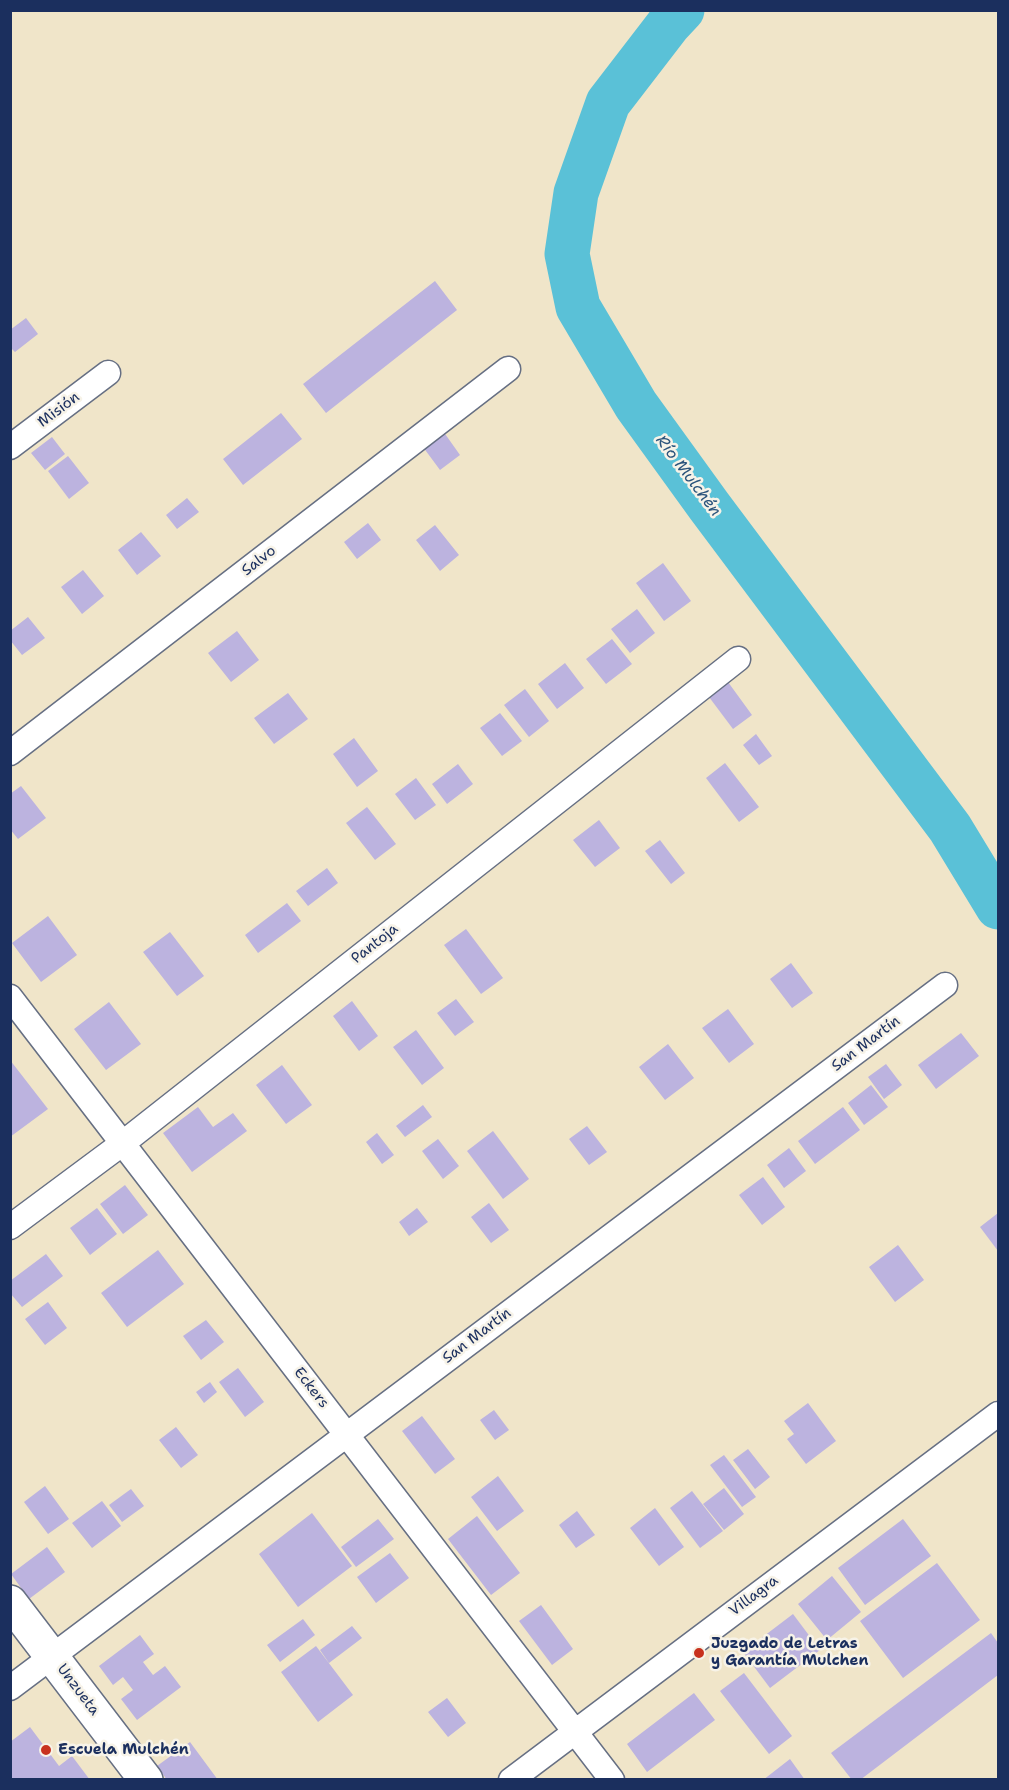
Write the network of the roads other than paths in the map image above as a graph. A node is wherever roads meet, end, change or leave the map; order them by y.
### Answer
1 (508, 369) dead end
2 (108, 373) dead end
3 (10, 447) edge
4 (738, 659) dead end
5 (10, 753) edge
6 (945, 985) dead end
7 (10, 997) edge
8 (123, 1143) junction
9 (10, 1227) edge
10 (999, 1414) edge
11 (347, 1434) junction
12 (10, 1602) edge
13 (53, 1657) junction
14 (10, 1688) edge
15 (575, 1731) junction
16 (146, 1779) edge
17 (511, 1779) edge
18 (612, 1779) edge

1 - 5 street, Salvo
2 - 3 street, Misión
4 - 8 street, Pantoja
6 - 11 street, San Martín
7 - 8 street, Eckers
8 - 9 street, Pantoja
8 - 11 street, Eckers
10 - 15 street, Villagra
11 - 13 street, San Martín
11 - 15 street, Eckers
12 - 13 main road, Unzueta
13 - 14 street, San Martín
13 - 16 main road, Unzueta
15 - 17 street, Villagra
15 - 18 street, Eckers

